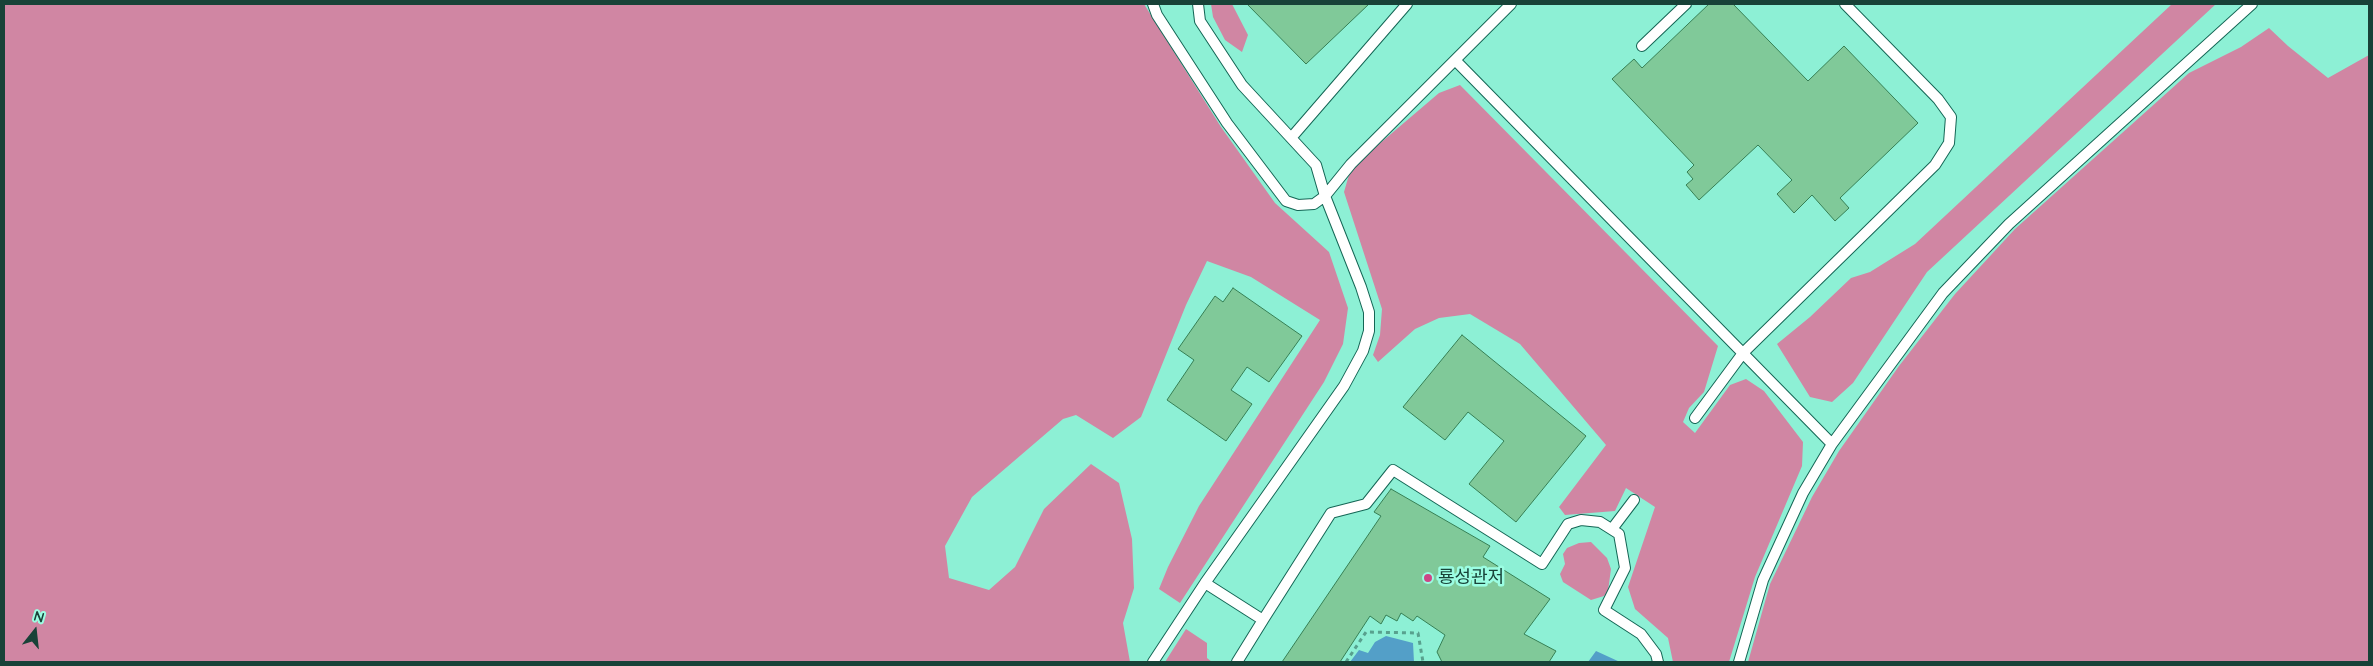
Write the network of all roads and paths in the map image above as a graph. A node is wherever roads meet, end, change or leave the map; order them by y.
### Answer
1 (1153, 4) edge
2 (1198, 4) edge
3 (1407, 4) edge
4 (1511, 4) edge
5 (1686, 4) edge
6 (1845, 4) edge
7 (2252, 4) edge
8 (1642, 46) dead end
9 (1455, 60) junction
10 (1292, 138) junction
11 (1325, 196) junction
12 (1743, 353) junction
13 (1695, 418) dead end
14 (1832, 444) junction
15 (1634, 500) dead end
16 (1612, 529) junction
17 (1205, 583) junction
18 (1264, 620) junction
19 (1153, 662) edge
20 (1237, 662) edge
21 (1346, 662) edge
22 (1423, 662) edge
23 (1658, 662) edge
24 (1739, 662) edge

1 - 11 lane
2 - 10 lane
3 - 10 lane
4 - 9 lane
5 - 8 lane
6 - 12 lane
7 - 14 lane
9 - 11 lane
9 - 12 lane
10 - 11 lane
11 - 17 lane
12 - 13 lane
12 - 14 lane
14 - 24 lane
15 - 16 lane
16 - 18 lane
16 - 23 lane
17 - 18 lane
17 - 19 lane
18 - 20 lane
21 - 22 path

